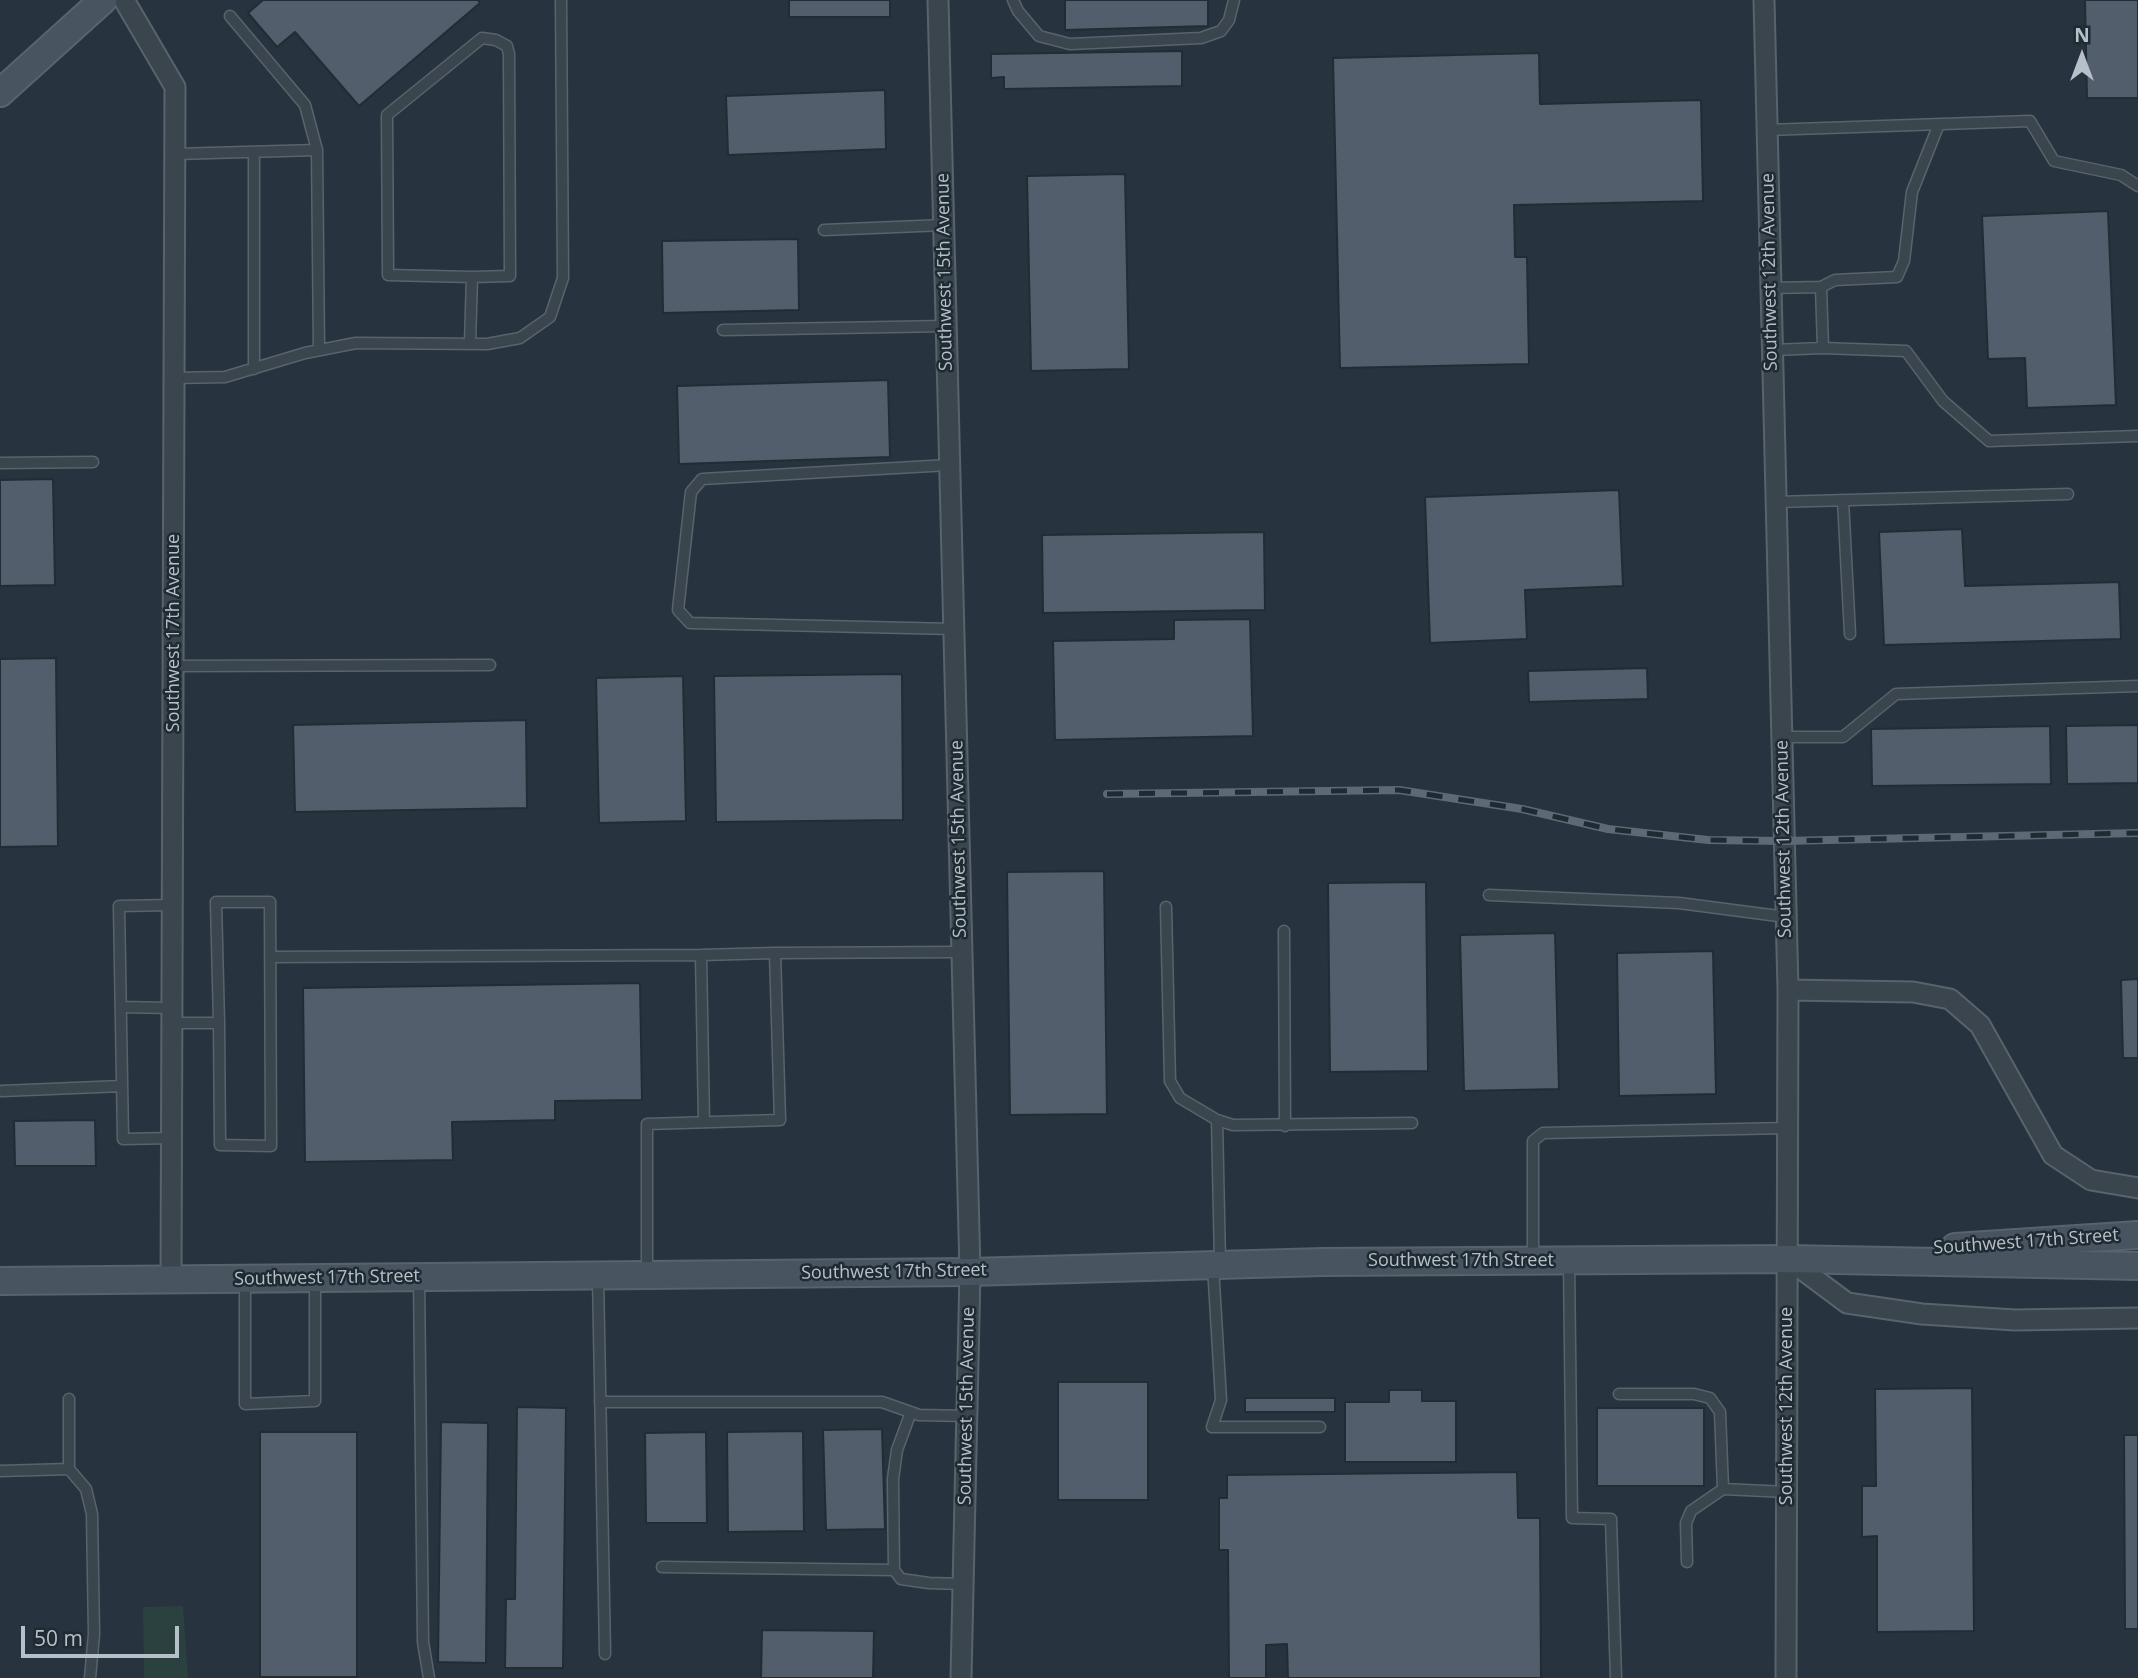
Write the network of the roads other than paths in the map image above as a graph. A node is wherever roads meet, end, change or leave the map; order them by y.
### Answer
1 (103, 0) edge
2 (124, 0) edge
3 (561, 0) edge
4 (938, 0) edge
5 (1013, 0) edge
6 (1234, 0) edge
7 (1763, 0) edge
8 (230, 16) dead end
9 (0, 93) edge
10 (1939, 124) junction
11 (1767, 130) junction
12 (317, 150) junction
13 (254, 152) junction
14 (175, 154) junction
15 (2138, 186) edge
16 (944, 225) junction
17 (824, 230) dead end
18 (472, 277) junction
19 (1821, 287) junction
20 (1771, 288) junction
21 (946, 326) junction
22 (723, 330) dead end
23 (470, 344) junction
24 (1822, 348) junction
25 (319, 350) junction
26 (1772, 350) junction
27 (254, 369) junction
28 (174, 378) junction
29 (2138, 436) edge
30 (93, 462) dead end
31 (0, 463) edge
32 (950, 465) junction
33 (2068, 494) dead end
34 (1843, 500) junction
35 (1776, 502) junction
36 (954, 629) junction
37 (1850, 634) dead end
38 (490, 665) dead end
39 (174, 666) junction
40 (2138, 686) edge
41 (1782, 737) junction
42 (1489, 895) dead end
43 (173, 905) junction
44 (1166, 907) dead end
45 (1786, 918) junction
46 (1284, 932) dead end
47 (962, 952) junction
48 (775, 953) junction
49 (701, 955) junction
50 (270, 957) junction
51 (1788, 990) junction
52 (121, 1007) junction
53 (172, 1015) junction
54 (219, 1023) junction
55 (122, 1086) junction
56 (2, 1091) dead end
57 (1217, 1120) junction
58 (704, 1122) junction
59 (1412, 1123) dead end
60 (1285, 1126) junction
61 (1788, 1128) junction
62 (172, 1138) junction
63 (2138, 1188) edge
64 (2138, 1235) edge
65 (1788, 1258) junction
66 (1533, 1261) junction
67 (1569, 1261) junction
68 (1217, 1265) junction
69 (2138, 1266) edge
70 (970, 1272) junction
71 (598, 1275) junction
72 (647, 1275) junction
73 (419, 1277) junction
74 (316, 1278) junction
75 (245, 1279) junction
76 (171, 1280) junction
77 (0, 1281) edge
78 (2138, 1318) edge
79 (1619, 1394) dead end
80 (69, 1399) dead end
81 (600, 1402) junction
82 (911, 1412) junction
83 (967, 1416) junction
84 (1320, 1427) dead end
85 (69, 1469) junction
86 (0, 1471) edge
87 (1723, 1489) junction
88 (1787, 1492) junction
89 (1687, 1562) dead end
90 (663, 1567) dead end
91 (894, 1570) junction
92 (963, 1584) junction
93 (605, 1654) dead end
94 (90, 1678) edge
95 (429, 1678) edge
96 (961, 1678) edge
97 (1616, 1678) edge
98 (1786, 1678) edge

1 - 9 main road
2 - 14 street, Southwest 17th Avenue
3 - 23 lane
4 - 16 street, Southwest 15th Avenue
5 - 6 lane
7 - 11 street, Southwest 12th Avenue
8 - 12 lane
10 - 11 lane
10 - 15 lane
10 - 19 lane
11 - 20 street, Southwest 12th Avenue
12 - 13 lane
12 - 25 lane
13 - 14 lane
13 - 27 lane
14 - 28 street, Southwest 17th Avenue
16 - 17 lane
16 - 21 street, Southwest 15th Avenue
18 - 18 lane
18 - 23 lane
19 - 20 lane
19 - 24 lane
20 - 26 street, Southwest 12th Avenue
21 - 22 lane
21 - 32 street, Southwest 15th Avenue
23 - 25 lane
24 - 26 lane
24 - 29 lane
25 - 27 lane
26 - 35 street, Southwest 12th Avenue
27 - 28 lane
28 - 39 street, Southwest 17th Avenue
30 - 31 lane
32 - 36 street, Southwest 15th Avenue
32 - 36 lane
33 - 34 lane
34 - 35 lane
34 - 37 lane
35 - 41 street, Southwest 12th Avenue
36 - 47 street, Southwest 15th Avenue
38 - 39 lane
39 - 43 street, Southwest 17th Avenue
40 - 41 lane
41 - 45 street, Southwest 12th Avenue
42 - 45 lane
43 - 52 lane
43 - 53 street, Southwest 17th Avenue
44 - 57 lane
45 - 51 street, Southwest 12th Avenue
46 - 60 lane
47 - 48 lane
47 - 70 street, Southwest 15th Avenue
48 - 49 lane
48 - 58 lane
49 - 50 lane
49 - 58 lane
50 - 54 lane
50 - 54 lane
51 - 61 street, Southwest 12th Avenue
51 - 63 street
52 - 53 lane
52 - 55 lane
53 - 54 lane
53 - 62 street, Southwest 17th Avenue
55 - 56 lane
55 - 62 lane
57 - 60 lane
57 - 68 lane
58 - 72 lane
59 - 60 lane
61 - 65 street, Southwest 12th Avenue
61 - 66 lane
62 - 76 street, Southwest 17th Avenue
64 - 65 main road, Southwest 17th Street
65 - 67 main road, Southwest 17th Street
65 - 69 main road, Southwest 17th Street
65 - 78 street
65 - 88 street, Southwest 12th Avenue
66 - 67 main road, Southwest 17th Street
66 - 68 main road, Southwest 17th Street
67 - 97 lane
68 - 70 main road, Southwest 17th Street
68 - 84 lane
70 - 72 main road, Southwest 17th Street
70 - 83 street, Southwest 15th Avenue
71 - 72 main road, Southwest 17th Street
71 - 73 main road, Southwest 17th Street
71 - 81 lane
73 - 74 main road, Southwest 17th Street
73 - 95 lane
74 - 75 main road, Southwest 17th Street
74 - 75 lane
75 - 76 main road, Southwest 17th Street
76 - 77 main road, Southwest 17th Street
79 - 87 lane
80 - 85 lane
81 - 82 lane
81 - 93 lane
82 - 83 lane
82 - 91 lane
83 - 92 street, Southwest 15th Avenue
85 - 86 lane
85 - 94 lane
87 - 88 lane
87 - 89 lane
88 - 98 street, Southwest 12th Avenue
90 - 91 lane
91 - 92 lane
92 - 96 street, Southwest 15th Avenue

